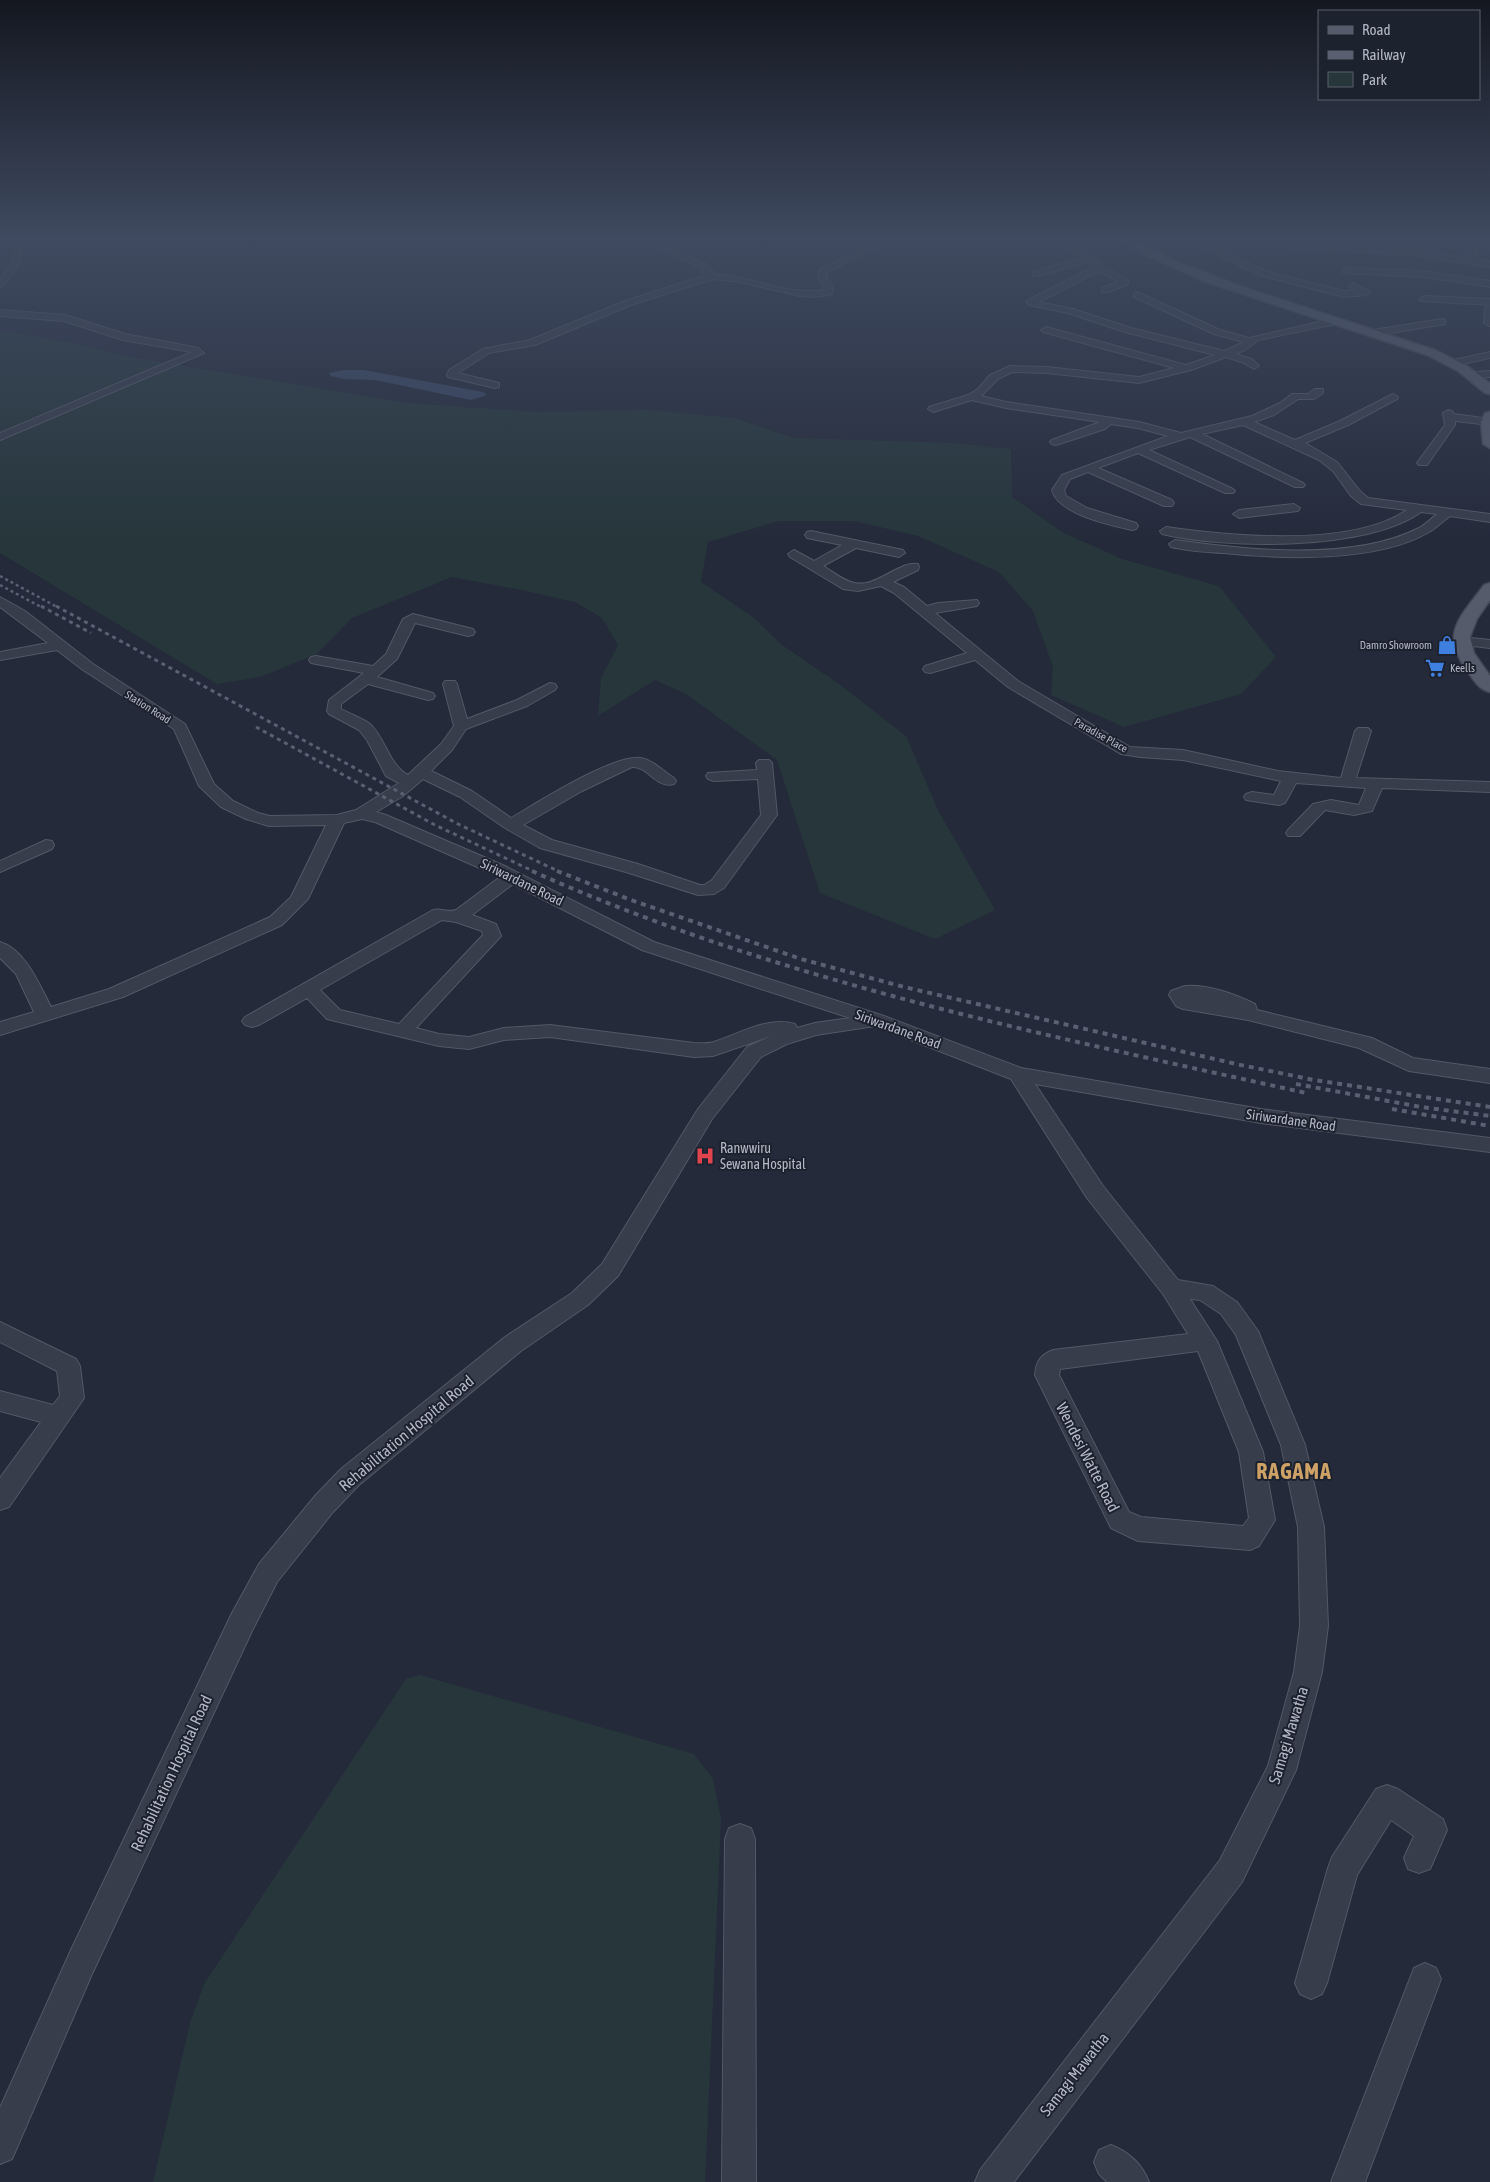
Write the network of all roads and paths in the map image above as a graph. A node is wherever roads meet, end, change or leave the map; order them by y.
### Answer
1 (123, 338) edge
2 (544, 338) edge
3 (1075, 338) edge
4 (1159, 338) edge
5 (1239, 338) edge
6 (1258, 338) edge
7 (1387, 338) edge
8 (1412, 338) edge
9 (1251, 341) junction
10 (1396, 341) junction
11 (1224, 354) junction
12 (1490, 355) edge
13 (1453, 362) junction
14 (1254, 366) dead end
15 (1187, 368) junction
16 (1153, 377) junction
17 (1484, 377) edge
18 (1178, 383) dead end
19 (495, 385) dead end
20 (1490, 390) edge
21 (1319, 391) dead end
22 (972, 397) junction
23 (1393, 397) dead end
24 (933, 409) dead end
25 (1489, 419) edge
26 (1109, 420) junction
27 (1245, 422) junction
28 (1185, 435) junction
29 (0, 437) edge
30 (1056, 442) dead end
31 (1294, 444) junction
32 (1490, 444) edge
33 (1140, 450) junction
34 (1423, 463) dead end
35 (1088, 468) junction
36 (1299, 485) dead end
37 (1230, 491) dead end
38 (1168, 503) dead end
39 (1385, 505) junction
40 (1294, 508) dead end
41 (1416, 510) junction
42 (1268, 512) junction
43 (1448, 512) junction
44 (1372, 513) dead end
45 (1239, 514) dead end
46 (1490, 518) edge
47 (1282, 523) dead end
48 (1321, 525) dead end
49 (1132, 526) dead end
50 (1233, 526) dead end
51 (1166, 531) dead end
52 (811, 536) dead end
53 (855, 543) junction
54 (1175, 544) dead end
55 (899, 553) dead end
56 (794, 554) dead end
57 (816, 566) junction
58 (913, 567) dead end
59 (884, 582) junction
60 (1490, 588) edge
61 (0, 601) edge
62 (972, 603) dead end
63 (926, 612) junction
64 (468, 632) dead end
65 (1461, 641) junction
66 (1490, 644) edge
67 (60, 645) junction
68 (977, 655) junction
69 (0, 656) edge
70 (316, 660) dead end
71 (930, 669) dead end
72 (371, 675) junction
73 (450, 684) dead end
74 (550, 687) dead end
75 (1490, 687) edge
76 (428, 696) dead end
77 (461, 726) junction
78 (1363, 731) dead end
79 (422, 772) junction
80 (714, 776) dead end
81 (1291, 778) junction
82 (668, 781) dead end
83 (408, 782) junction
84 (1347, 782) junction
85 (1376, 784) junction
86 (1490, 787) edge
87 (1252, 797) dead end
88 (362, 814) junction
89 (336, 820) junction
90 (511, 824) junction
91 (1294, 832) dead end
92 (46, 845) dead end
93 (0, 867) edge
94 (511, 877) junction
95 (458, 916) junction
96 (0, 948) edge
97 (308, 988) junction
98 (1248, 1014) dead end
99 (45, 1015) junction
100 (877, 1020) junction
101 (252, 1021) dead end
102 (0, 1029) edge
103 (815, 1029) junction
104 (402, 1032) junction
105 (1018, 1074) junction
106 (1490, 1076) edge
107 (1489, 1147) edge
108 (1171, 1288) junction
109 (0, 1331) edge
110 (1205, 1341) junction
111 (0, 1401) edge
112 (59, 1417) junction
113 (0, 1499) edge
114 (740, 1839) dead end
115 (1419, 1858) dead end
116 (1425, 1979) dead end
117 (1311, 1983) dead end
118 (0, 2147) edge
119 (739, 2182) edge
120 (992, 2182) edge
121 (1108, 2182) edge
122 (1132, 2182) edge
123 (1348, 2182) edge

1 - 29 street
2 - 19 street
3 - 15 street
4 - 11 street
5 - 9 street
6 - 9 street
7 - 10 main road
8 - 10 street
9 - 11 street
10 - 13 main road
11 - 14 street
11 - 15 street
12 - 13 street
13 - 17 main road
15 - 16 street
16 - 18 street
16 - 22 street
17 - 20 main road
21 - 27 street
22 - 24 street
22 - 26 street
23 - 31 street
25 - 32 main road
25 - 34 street
26 - 28 street
26 - 30 street
27 - 28 street
27 - 31 street
28 - 33 street
28 - 36 street
31 - 39 street
33 - 35 street
33 - 37 street
35 - 38 street
35 - 49 street
39 - 41 street
39 - 44 street
40 - 42 street
41 - 43 street
41 - 51 street
42 - 45 street
42 - 47 street
43 - 46 street
43 - 54 street
48 - 50 street
52 - 53 street
53 - 55 street
53 - 57 street
56 - 57 street
57 - 59 street
58 - 59 street
59 - 63 street, Paradise Place
60 - 65 main road
61 - 67 street, Station Road
62 - 63 street
63 - 68 street, Paradise Place
64 - 72 street
65 - 66 street
65 - 75 main road
67 - 69 street
67 - 89 street, Station Road
68 - 71 street
68 - 81 street, Paradise Place
70 - 72 street
72 - 76 street
72 - 83 street
73 - 77 street
74 - 77 street
77 - 79 street
78 - 84 street
79 - 83 street
79 - 90 street
80 - 90 street
81 - 84 street, Paradise Place
81 - 87 street
82 - 90 street
83 - 88 street
84 - 85 street, Paradise Place
85 - 86 street, Paradise Place
85 - 91 street
88 - 89 street, Siriwardane Road
88 - 94 street, Siriwardane Road
89 - 99 street
92 - 93 street
94 - 95 street
94 - 100 street, Siriwardane Road
95 - 97 street
95 - 104 street
96 - 99 street
97 - 101 street
97 - 104 street
98 - 106 street
99 - 102 street
100 - 103 street, Rehabilitation Hospital Road
100 - 105 street, Siriwardane Road
103 - 104 street
103 - 118 street, Rehabilitation Hospital Road
105 - 107 street, Siriwardane Road
105 - 108 street, Wendesi Watte Road
108 - 110 street, Wendesi Watte Road
108 - 120 street, Samagi Mawatha
109 - 112 street
110 - 110 street, Wendesi Watte Road
111 - 112 street
112 - 113 street
114 - 119 street
115 - 117 street
116 - 123 street
121 - 122 street

